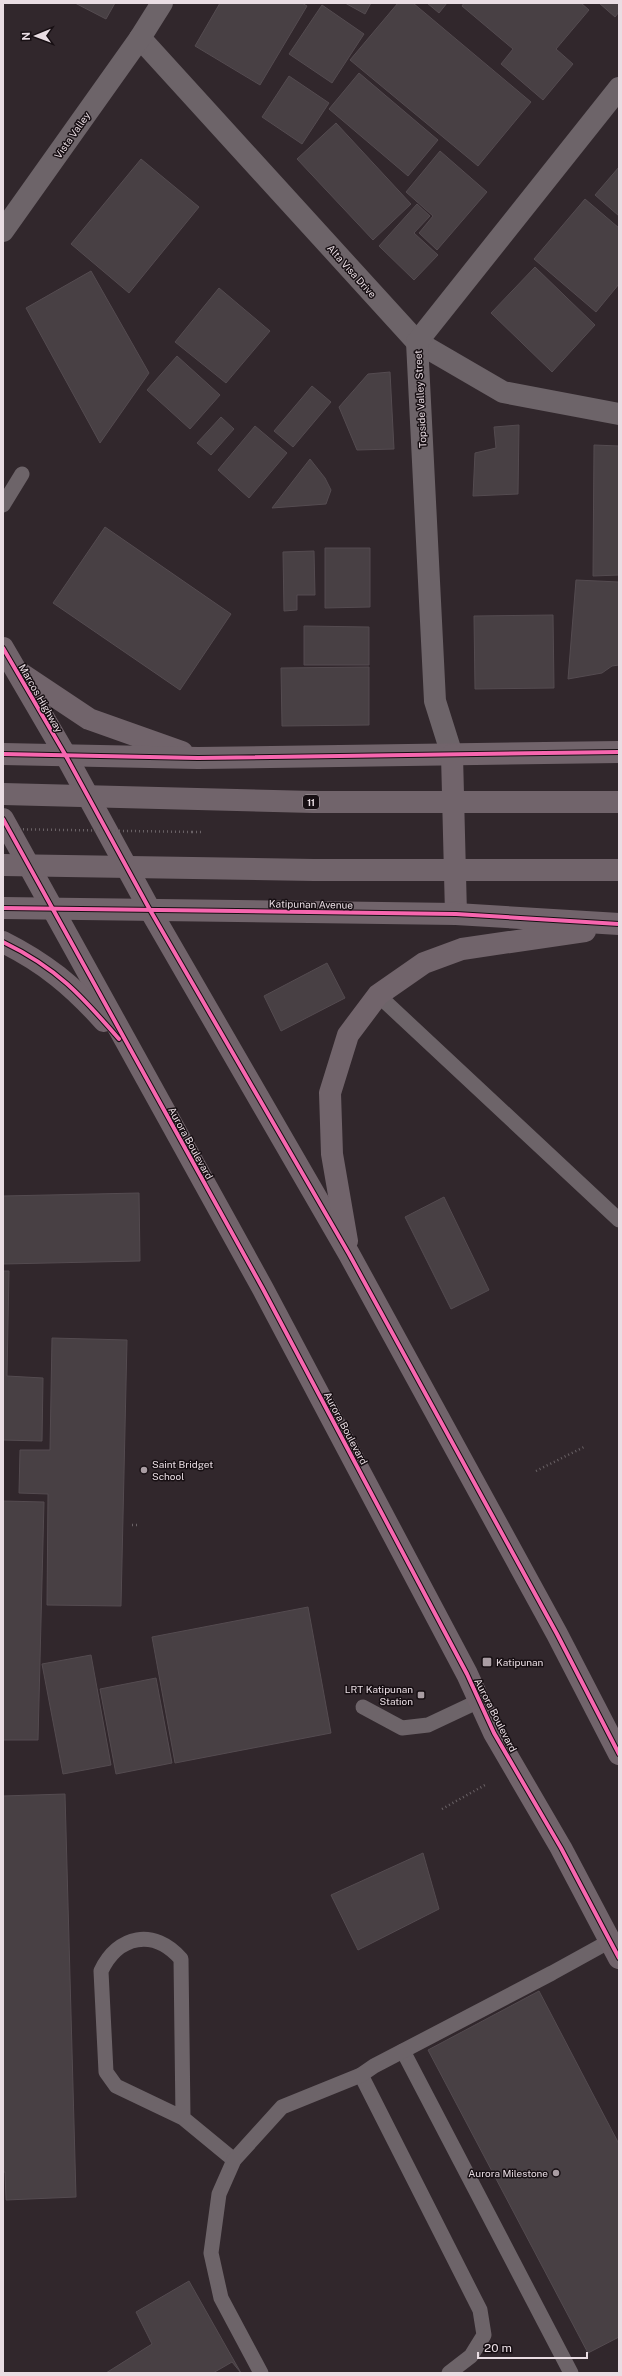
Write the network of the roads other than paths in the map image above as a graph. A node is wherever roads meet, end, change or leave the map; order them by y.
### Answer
1 (162, 3) edge
2 (140, 38) junction
3 (619, 88) edge
4 (3, 231) edge
5 (417, 342) junction
6 (619, 414) edge
7 (22, 474) dead end
8 (3, 505) edge
9 (3, 648) edge
10 (15, 670) junction
11 (619, 752) edge
12 (3, 754) edge
13 (452, 755) junction
14 (66, 756) junction
15 (198, 758) junction
16 (3, 794) edge
17 (619, 802) edge
18 (3, 819) edge
19 (3, 865) edge
20 (619, 870) edge
21 (3, 908) edge
22 (52, 909) junction
23 (150, 910) junction
24 (456, 914) junction
25 (619, 925) edge
26 (3, 942) edge
27 (378, 995) junction
28 (133, 1056) junction
29 (619, 1220) edge
30 (349, 1254) junction
31 (479, 1702) junction
32 (363, 1707) dead end
33 (619, 1754) edge
34 (614, 1950) edge
35 (403, 2052) junction
36 (361, 2075) junction
37 (183, 2118) junction
38 (234, 2160) junction
39 (261, 2373) edge
40 (449, 2373) edge
41 (571, 2373) edge

1 - 2 street, Vista Valley
2 - 4 street, Vista Valley
2 - 5 street, Alta Visa Drive
3 - 5 street, Topside Valley Street
5 - 6 street, Alta Visa Drive
5 - 13 street, Topside Valley Street
7 - 8 lane
9 - 10 main road, Marcos Highway
10 - 14 main road, Marcos Highway
10 - 15 main road
11 - 13 main road
12 - 14 main road
13 - 15 main road
13 - 24 main road
14 - 15 main road
14 - 23 main road, Marcos Highway
16 - 17 main road, 11, bridge
18 - 22 main road, Aurora Boulevard
19 - 20 main road, bridge
21 - 22 main road, Katipunan Avenue
22 - 23 main road, Katipunan Avenue
22 - 28 main road, Aurora Boulevard
23 - 24 main road, Katipunan Avenue
23 - 30 main road
24 - 25 main road, Katipunan Avenue
25 - 27 main road
26 - 28 main road
27 - 29 lane
27 - 30 main road
28 - 31 main road, Aurora Boulevard
30 - 33 main road
31 - 32 lane
31 - 34 main road, Aurora Boulevard
34 - 35 lane
35 - 36 lane
35 - 41 lane
36 - 38 lane
36 - 40 lane
37 - 37 lane
37 - 38 lane
38 - 39 lane

